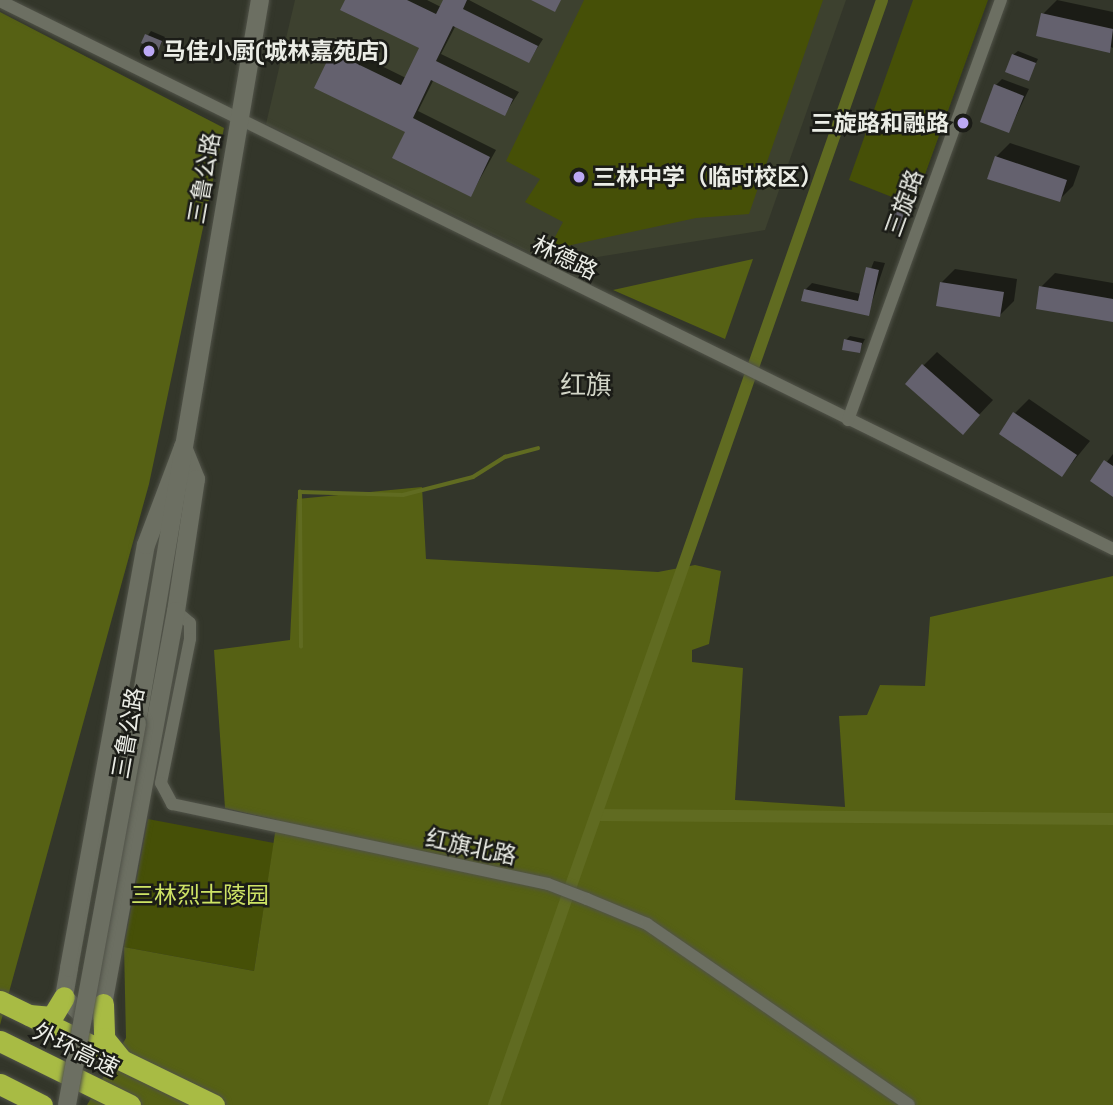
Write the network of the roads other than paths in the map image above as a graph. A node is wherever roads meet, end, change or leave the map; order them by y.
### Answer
1 (260, 0) edge
2 (1000, 0) edge
3 (0, 1) edge
4 (239, 119) junction
5 (848, 420) junction
6 (183, 447) junction
7 (1113, 549) edge
8 (176, 611) junction
9 (64, 997) junction
10 (0, 1001) edge
11 (103, 1004) junction
12 (24, 1013) junction
13 (0, 1041) edge
14 (125, 1063) junction
15 (0, 1084) edge
16 (42, 1105) edge
17 (67, 1105) edge
18 (130, 1105) edge
19 (214, 1105) edge
20 (909, 1105) edge

1 - 4 main road, 三鲁公路
2 - 5 street, 三旋路
3 - 4 street, 林德路
4 - 5 street, 林德路
4 - 6 main road, 三鲁公路
5 - 7 street, 林德路
6 - 8 main road, 三鲁公路
6 - 9 main road, 三鲁公路
6 - 17 main road, 三鲁公路, bridge
8 - 11 main road, 三鲁公路
8 - 20 street, 红旗北路
9 - 11 main road
9 - 12 highway
10 - 12 highway
11 - 14 highway
12 - 14 highway
13 - 18 highway, 外环高速
14 - 19 highway
15 - 16 highway

